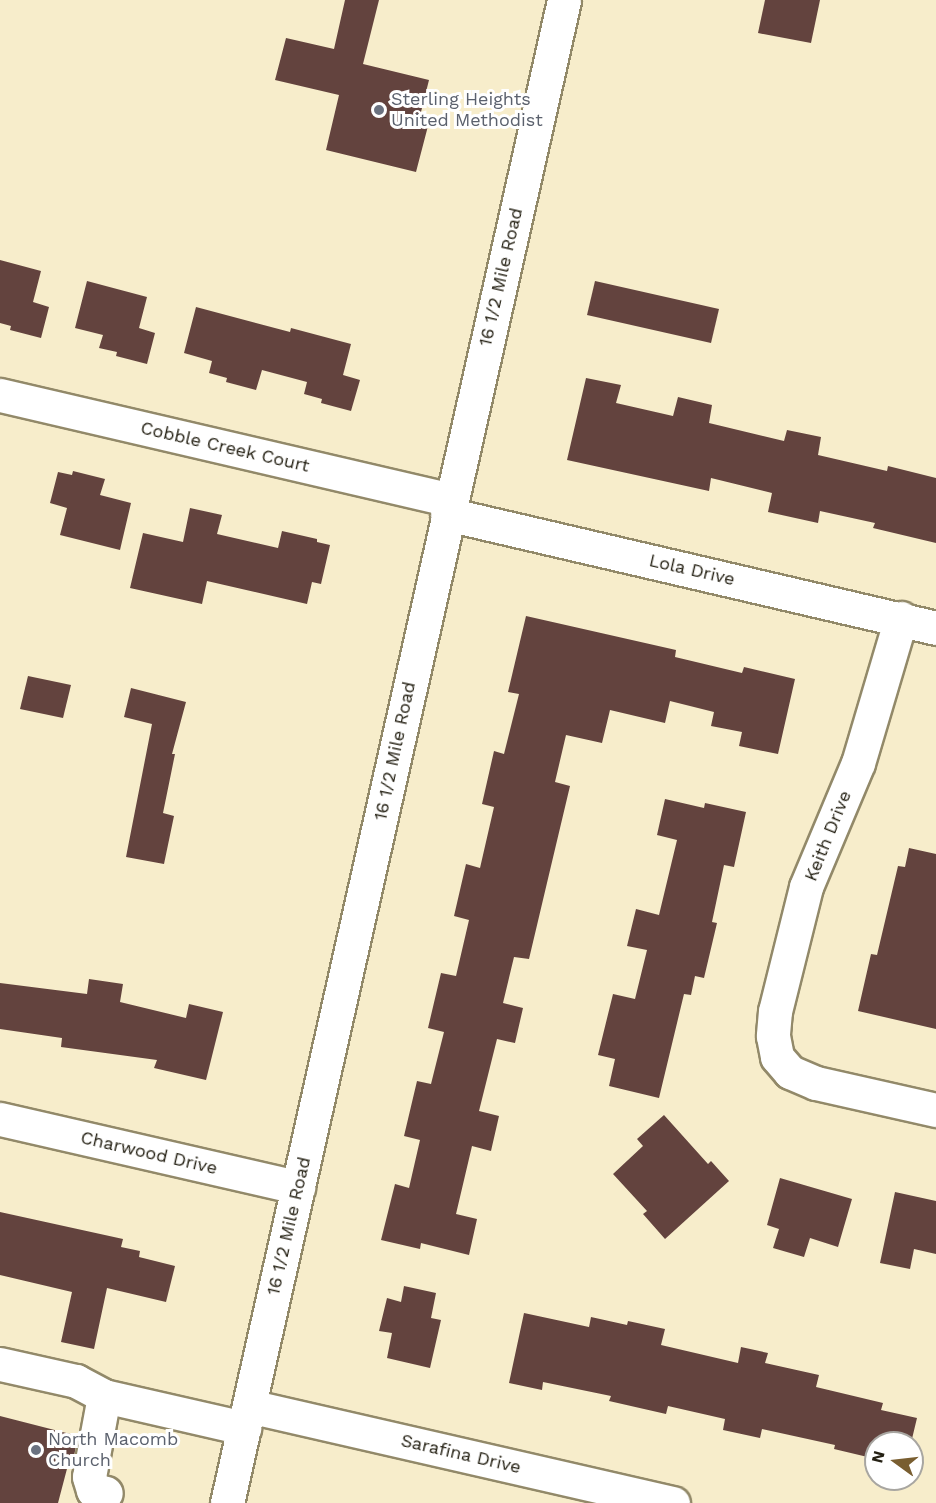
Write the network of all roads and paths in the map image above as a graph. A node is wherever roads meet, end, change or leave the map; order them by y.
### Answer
1 (564, 0) edge
2 (0, 395) edge
3 (449, 507) junction
4 (901, 618) junction
5 (936, 628) edge
6 (936, 1110) edge
7 (0, 1119) edge
8 (298, 1187) junction
9 (0, 1364) edge
10 (104, 1396) junction
11 (247, 1417) junction
12 (106, 1493) dead end
13 (227, 1503) edge
14 (673, 1503) edge

1 - 3 street, 16 1/2 Mile Road
2 - 3 street, Cobble Creek Court
3 - 4 street, Lola Drive
3 - 8 street, 16 1/2 Mile Road
4 - 5 street, Lola Drive
4 - 6 street, Keith Drive
7 - 8 street, Charwood Drive
8 - 11 street, 16 1/2 Mile Road
9 - 10 street, Sarafina Drive
10 - 11 street, Sarafina Drive
10 - 12 street
11 - 13 street, 16 1/2 Mile Road
11 - 14 street, Sarafina Drive

